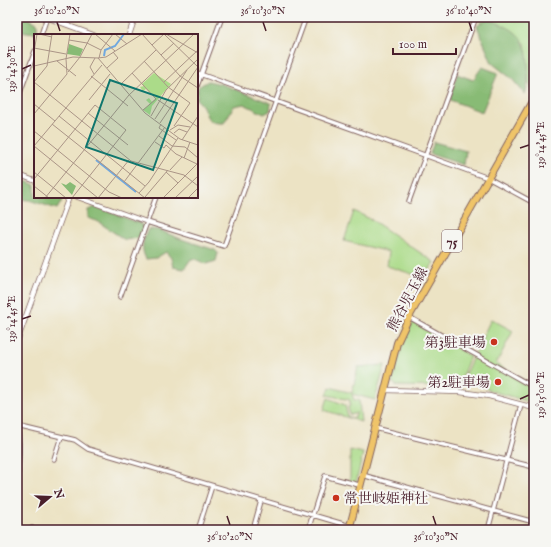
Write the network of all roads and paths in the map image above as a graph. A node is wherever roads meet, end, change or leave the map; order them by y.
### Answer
1 (47, 17) edge
2 (135, 17) edge
3 (222, 17) edge
4 (306, 17) edge
5 (476, 17) edge
6 (41, 34) edge
7 (91, 34) edge
8 (129, 34) edge
9 (34, 54) edge
10 (198, 73) edge
11 (201, 74) junction
12 (198, 83) edge
13 (534, 98) edge
14 (17, 100) edge
15 (276, 101) junction
16 (426, 155) junction
17 (17, 174) edge
18 (488, 178) junction
19 (34, 181) edge
20 (69, 198) edge
21 (80, 198) edge
22 (156, 198) edge
23 (409, 201) dead end
24 (534, 203) edge
25 (147, 222) junction
26 (120, 297) dead end
27 (409, 317) junction
28 (17, 340) edge
29 (534, 373) edge
30 (385, 390) junction
31 (521, 405) junction
32 (534, 408) edge
33 (17, 418) edge
34 (17, 426) edge
35 (375, 428) junction
36 (61, 437) junction
37 (54, 459) dead end
38 (507, 459) junction
39 (534, 467) edge
40 (362, 475) junction
41 (17, 483) edge
42 (360, 485) junction
43 (212, 486) junction
44 (261, 501) junction
45 (493, 511) junction
46 (312, 516) junction
47 (534, 522) edge
48 (349, 528) edge
49 (198, 530) edge
50 (253, 530) edge
51 (308, 530) edge
52 (488, 530) edge

1 - 6 street
1 - 7 street
2 - 8 street
3 - 11 street
4 - 15 street
5 - 16 street
9 - 14 street
10 - 11 street
11 - 12 street
11 - 15 street
13 - 18 main road, 熊谷児玉線 / 75
15 - 16 street
15 - 25 street
16 - 18 street
16 - 23 street
17 - 19 street
18 - 24 street
18 - 27 main road, 熊谷児玉線 / 75
20 - 28 street
21 - 25 street
22 - 25 street
25 - 26 street
27 - 29 street
27 - 30 main road, 熊谷児玉線 / 75
30 - 31 street
30 - 35 main road, 熊谷児玉線 / 75
31 - 32 street
31 - 38 street
33 - 34 street
34 - 36 street
34 - 41 street
35 - 38 street
35 - 40 main road, 熊谷児玉線 / 75
36 - 37 street
36 - 43 street
38 - 39 street
38 - 45 street
40 - 42 main road, 熊谷児玉線 / 75
40 - 45 street
42 - 46 street
42 - 48 main road, 熊谷児玉線 / 75
43 - 44 street
43 - 49 street
44 - 46 street
44 - 50 street
45 - 47 street
45 - 52 street
46 - 48 street
46 - 51 street

